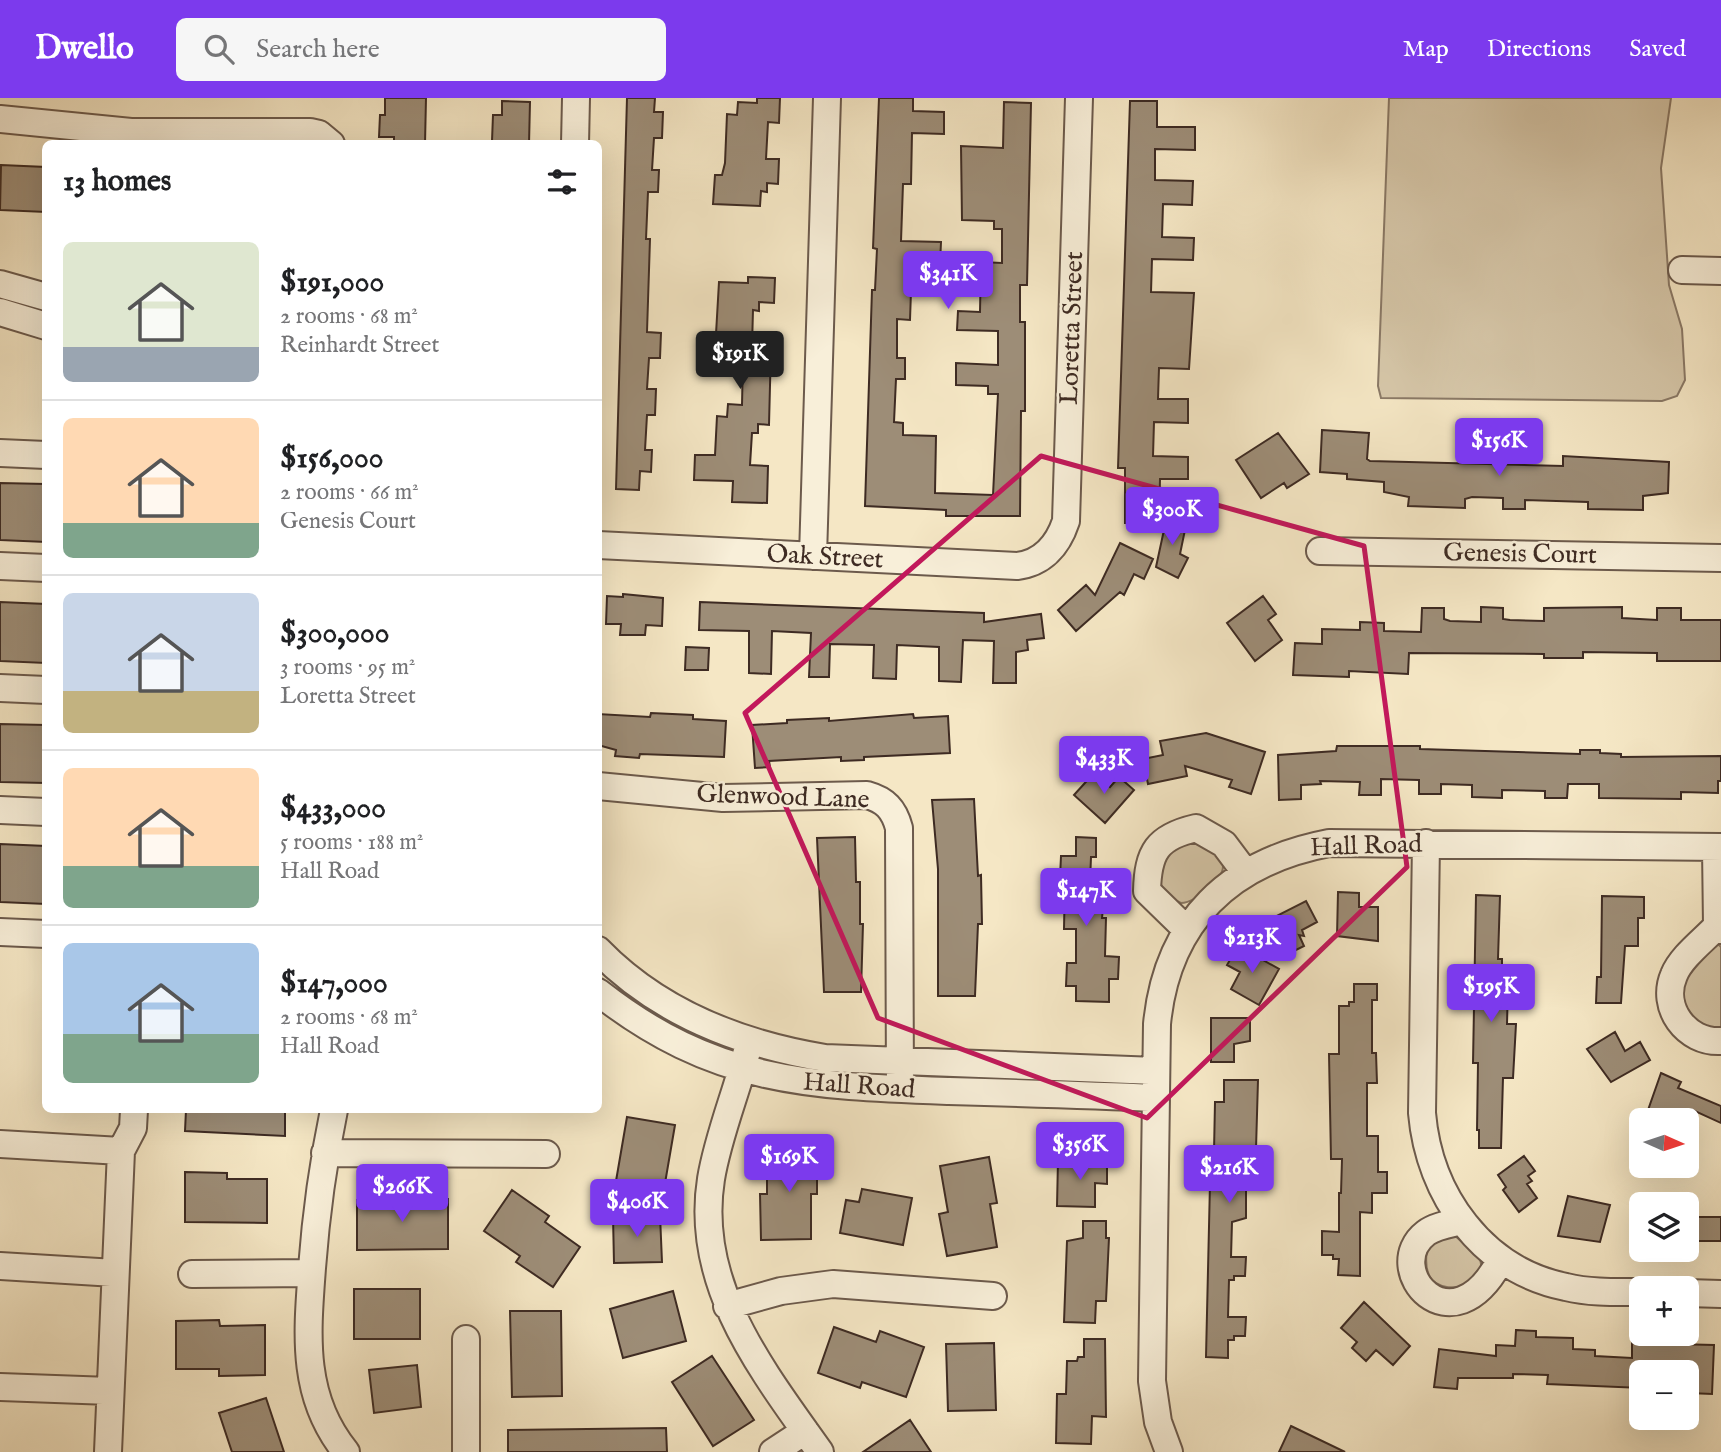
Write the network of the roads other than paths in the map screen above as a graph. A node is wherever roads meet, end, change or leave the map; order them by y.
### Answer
1 (576, 98) edge
2 (827, 98) edge
3 (1079, 98) edge
4 (0, 119) edge
5 (326, 140) edge
6 (575, 140) edge
7 (1682, 270) dead end
8 (1721, 271) edge
9 (0, 284) edge
10 (42, 296) edge
11 (0, 312) edge
12 (42, 325) edge
13 (0, 453) edge
14 (42, 455) edge
15 (602, 545) edge
16 (1320, 551) dead end
17 (1049, 552) joint
18 (813, 556) junction
19 (1721, 558) edge
20 (0, 566) edge
21 (42, 568) edge
22 (0, 688) edge
23 (42, 690) edge
24 (602, 786) edge
25 (0, 810) edge
26 (42, 812) edge
27 (1426, 843) junction
28 (1719, 847) edge
29 (1245, 872) junction
30 (1719, 928) edge
31 (1187, 930) junction
32 (0, 932) edge
33 (42, 934) edge
34 (602, 954) edge
35 (602, 995) edge
36 (1721, 1041) edge
37 (749, 1042) junction
38 (900, 1060) junction
39 (743, 1069) junction
40 (1156, 1071) junction
41 (900, 1089) junction
42 (1156, 1098) junction
43 (134, 1113) edge
44 (333, 1113) edge
45 (0, 1144) edge
46 (121, 1151) junction
47 (325, 1153) junction
48 (546, 1154) dead end
49 (1462, 1221) junction
50 (1501, 1259) junction
51 (0, 1266) edge
52 (115, 1273) junction
53 (312, 1273) junction
54 (192, 1274) dead end
55 (1629, 1292) edge
56 (1699, 1293) edge
57 (1721, 1294) edge
58 (993, 1296) dead end
59 (727, 1306) junction
60 (466, 1339) dead end
61 (0, 1387) edge
62 (110, 1391) junction
63 (812, 1441) edge
64 (108, 1452) edge
65 (346, 1452) edge
66 (466, 1452) edge
67 (773, 1452) edge
68 (1169, 1452) edge

1 - 6 street
2 - 18 street
3 - 17 street, Loretta Street
4 - 5 street
7 - 8 street
9 - 10 street
11 - 12 street
13 - 14 street
15 - 18 street, Oak Street
16 - 19 street, Genesis Court
17 - 18 street, Oak Street
20 - 21 street
22 - 23 street
24 - 38 street, Glenwood Lane
25 - 26 street
27 - 28 street, Hall Road
27 - 29 street, Hall Road
27 - 49 street
28 - 30 street
29 - 31 street, Hall Road
29 - 31 street
30 - 36 street
31 - 40 street, Hall Road
32 - 33 street
34 - 37 street, Hall Road
35 - 39 street, Hall Road
37 - 38 street, Hall Road
37 - 39 street
38 - 40 street, Hall Road
38 - 41 street, Glenwood Lane
39 - 41 street, Hall Road
39 - 59 street
40 - 42 street, Hall Road
41 - 42 street, Hall Road
42 - 68 street
43 - 46 street
44 - 47 street
45 - 46 street
46 - 52 street
47 - 48 street
47 - 53 street
49 - 50 street
49 - 50 street
50 - 55 street
51 - 52 street
52 - 62 street
53 - 54 street
53 - 65 street
56 - 57 street
58 - 59 street
59 - 63 street
60 - 66 street
61 - 62 street
62 - 64 street
63 - 67 street

